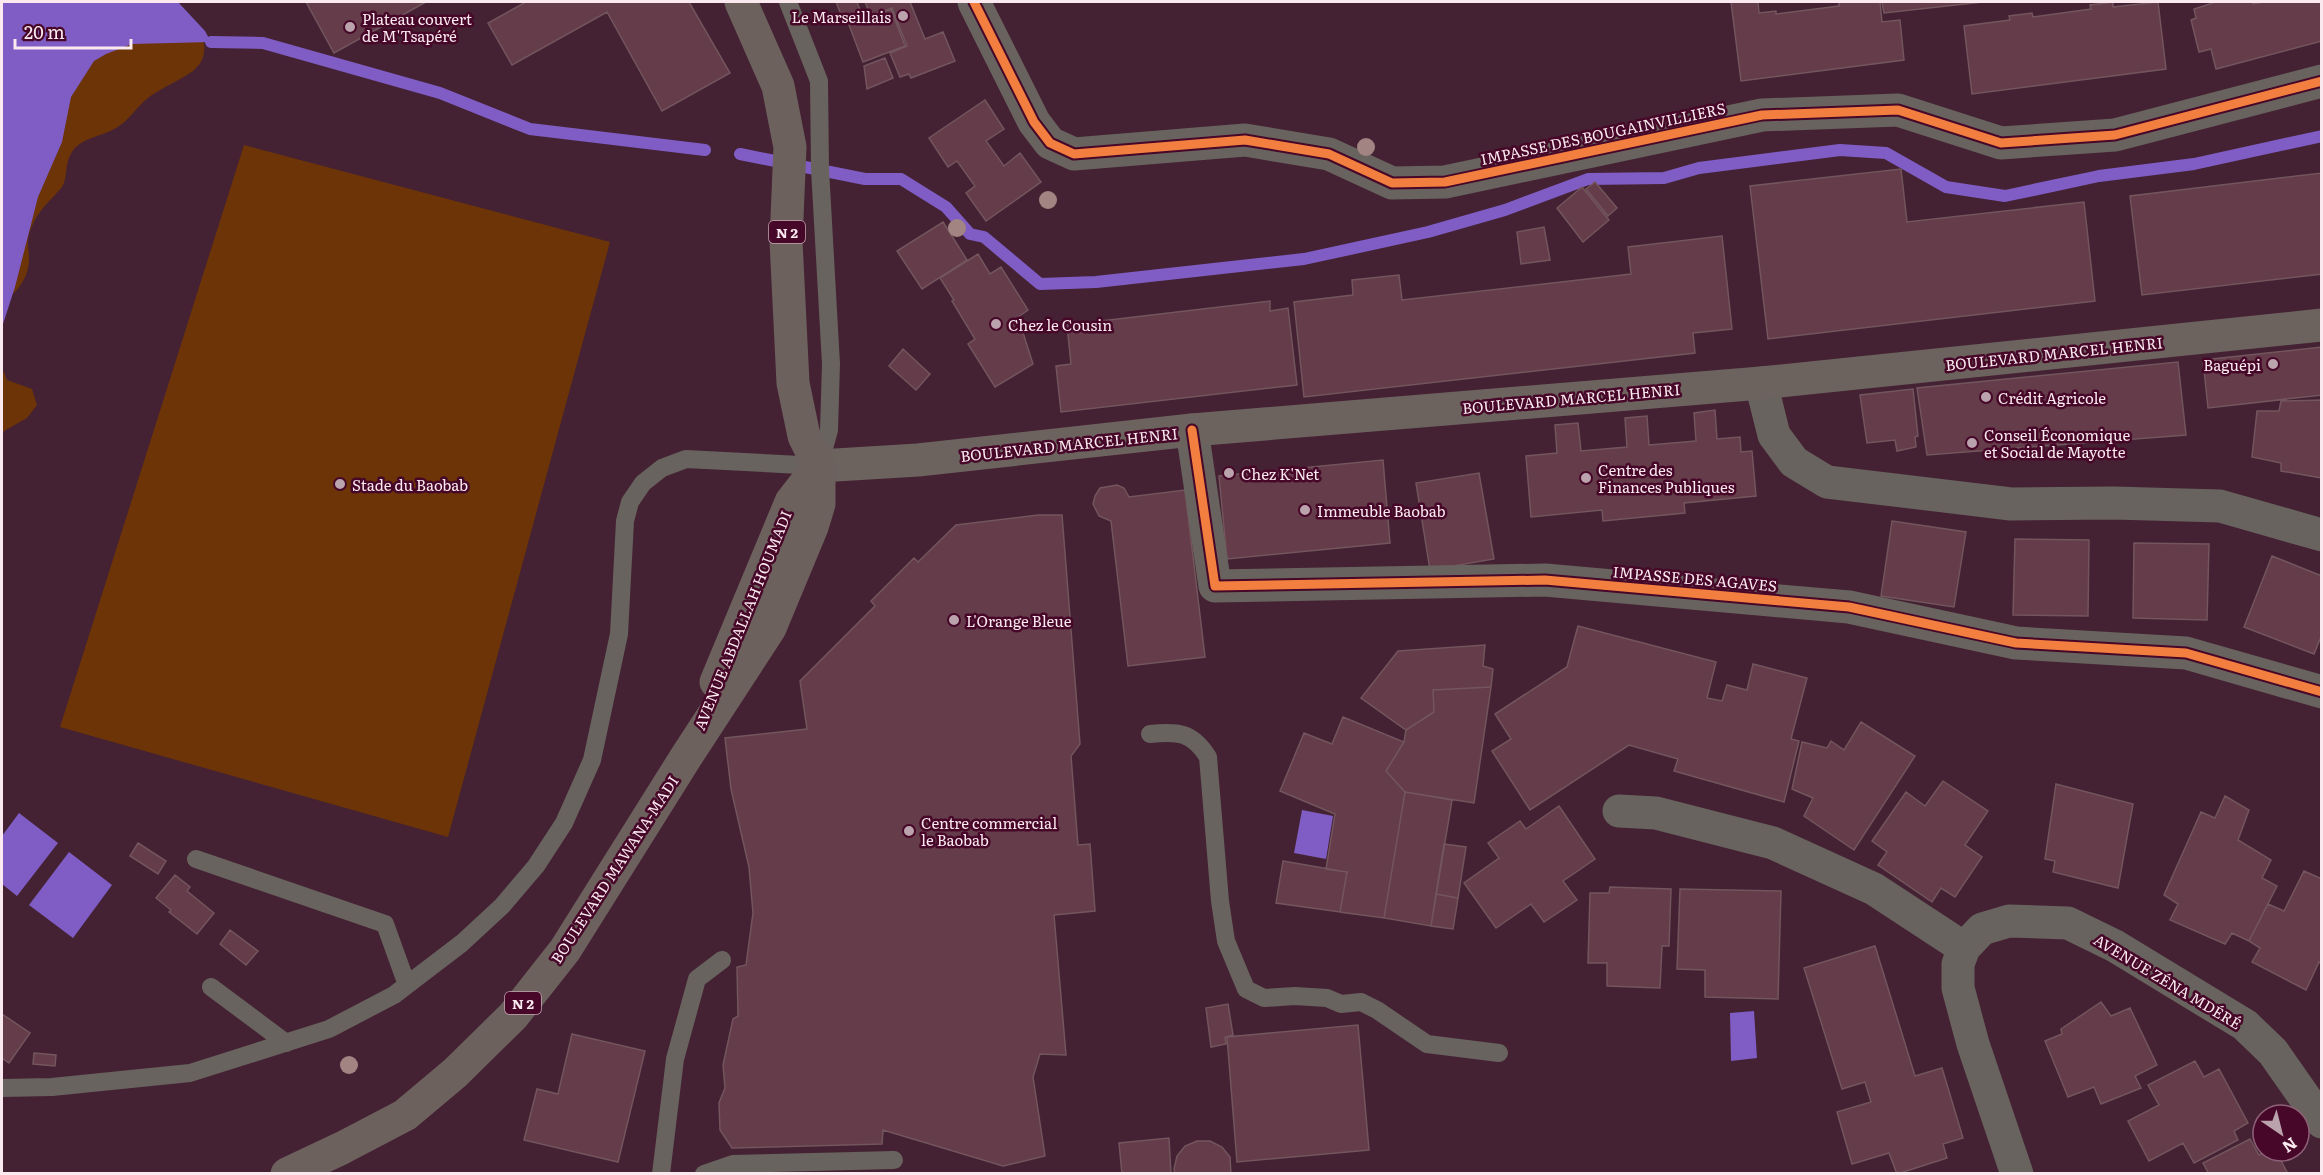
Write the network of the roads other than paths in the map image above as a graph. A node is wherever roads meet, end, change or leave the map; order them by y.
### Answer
1 (741, 2) edge
2 (788, 2) edge
3 (974, 2) edge
4 (2322, 81) edge
5 (2322, 325) edge
6 (1761, 383) junction
7 (1192, 430) junction
8 (819, 466) junction
9 (2322, 535) edge
10 (2322, 692) edge
11 (1150, 734) dead end
12 (1618, 811) dead end
13 (196, 859) dead end
14 (1964, 948) junction
15 (722, 960) dead end
16 (407, 985) junction
17 (211, 987) dead end
18 (286, 1043) junction
19 (1499, 1053) dead end
20 (2, 1088) edge
21 (2322, 1122) edge
22 (894, 1160) dead end
23 (287, 1173) edge
24 (661, 1173) edge
25 (704, 1173) edge
26 (2018, 1173) edge

1 - 8 main road, N 2
2 - 8 lane
3 - 4 street, IMPASSE DES BOUGAINVILLIERS
5 - 6 main road, BOULEVARD MARCEL HENRI
6 - 7 main road, BOULEVARD MARCEL HENRI
6 - 9 street
7 - 8 main road, BOULEVARD MARCEL HENRI
7 - 10 street, IMPASSE DES AGAVES
8 - 16 lane
8 - 23 main road, BOULEVARD MAWANA-MADI / N 2
11 - 19 lane
12 - 14 street
13 - 16 lane
14 - 21 street, AVENUE ZÉNA MDÉRÉ
14 - 26 street
15 - 24 lane
16 - 18 lane
17 - 18 lane
18 - 20 lane
22 - 25 lane

